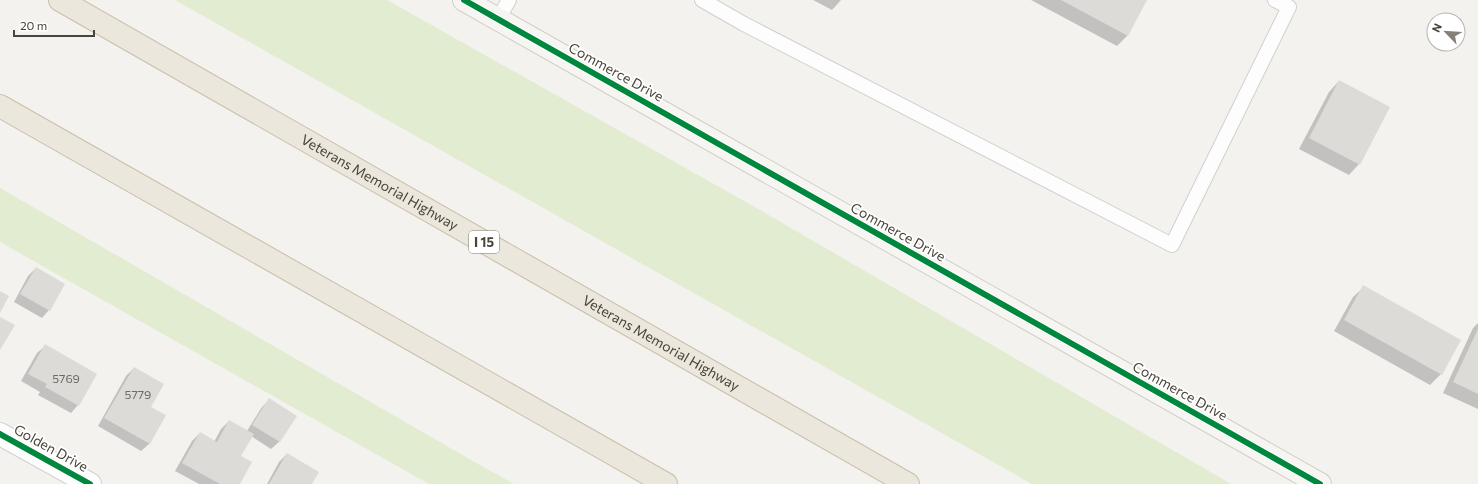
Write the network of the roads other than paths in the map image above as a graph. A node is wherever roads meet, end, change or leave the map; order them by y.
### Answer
1 (60, 0) edge
2 (464, 0) edge
3 (509, 0) edge
4 (702, 0) edge
5 (1275, 0) edge
6 (498, 20) junction
7 (0, 106) edge
8 (0, 434) edge
9 (90, 484) edge
10 (666, 484) edge
11 (908, 484) edge
12 (1320, 484) edge

1 - 11 highway, Veterans Memorial Highway / I 15
2 - 6 street, Commerce Drive
3 - 6 lane
4 - 5 lane
6 - 12 street, Commerce Drive
7 - 10 highway
8 - 9 street, Golden Drive

